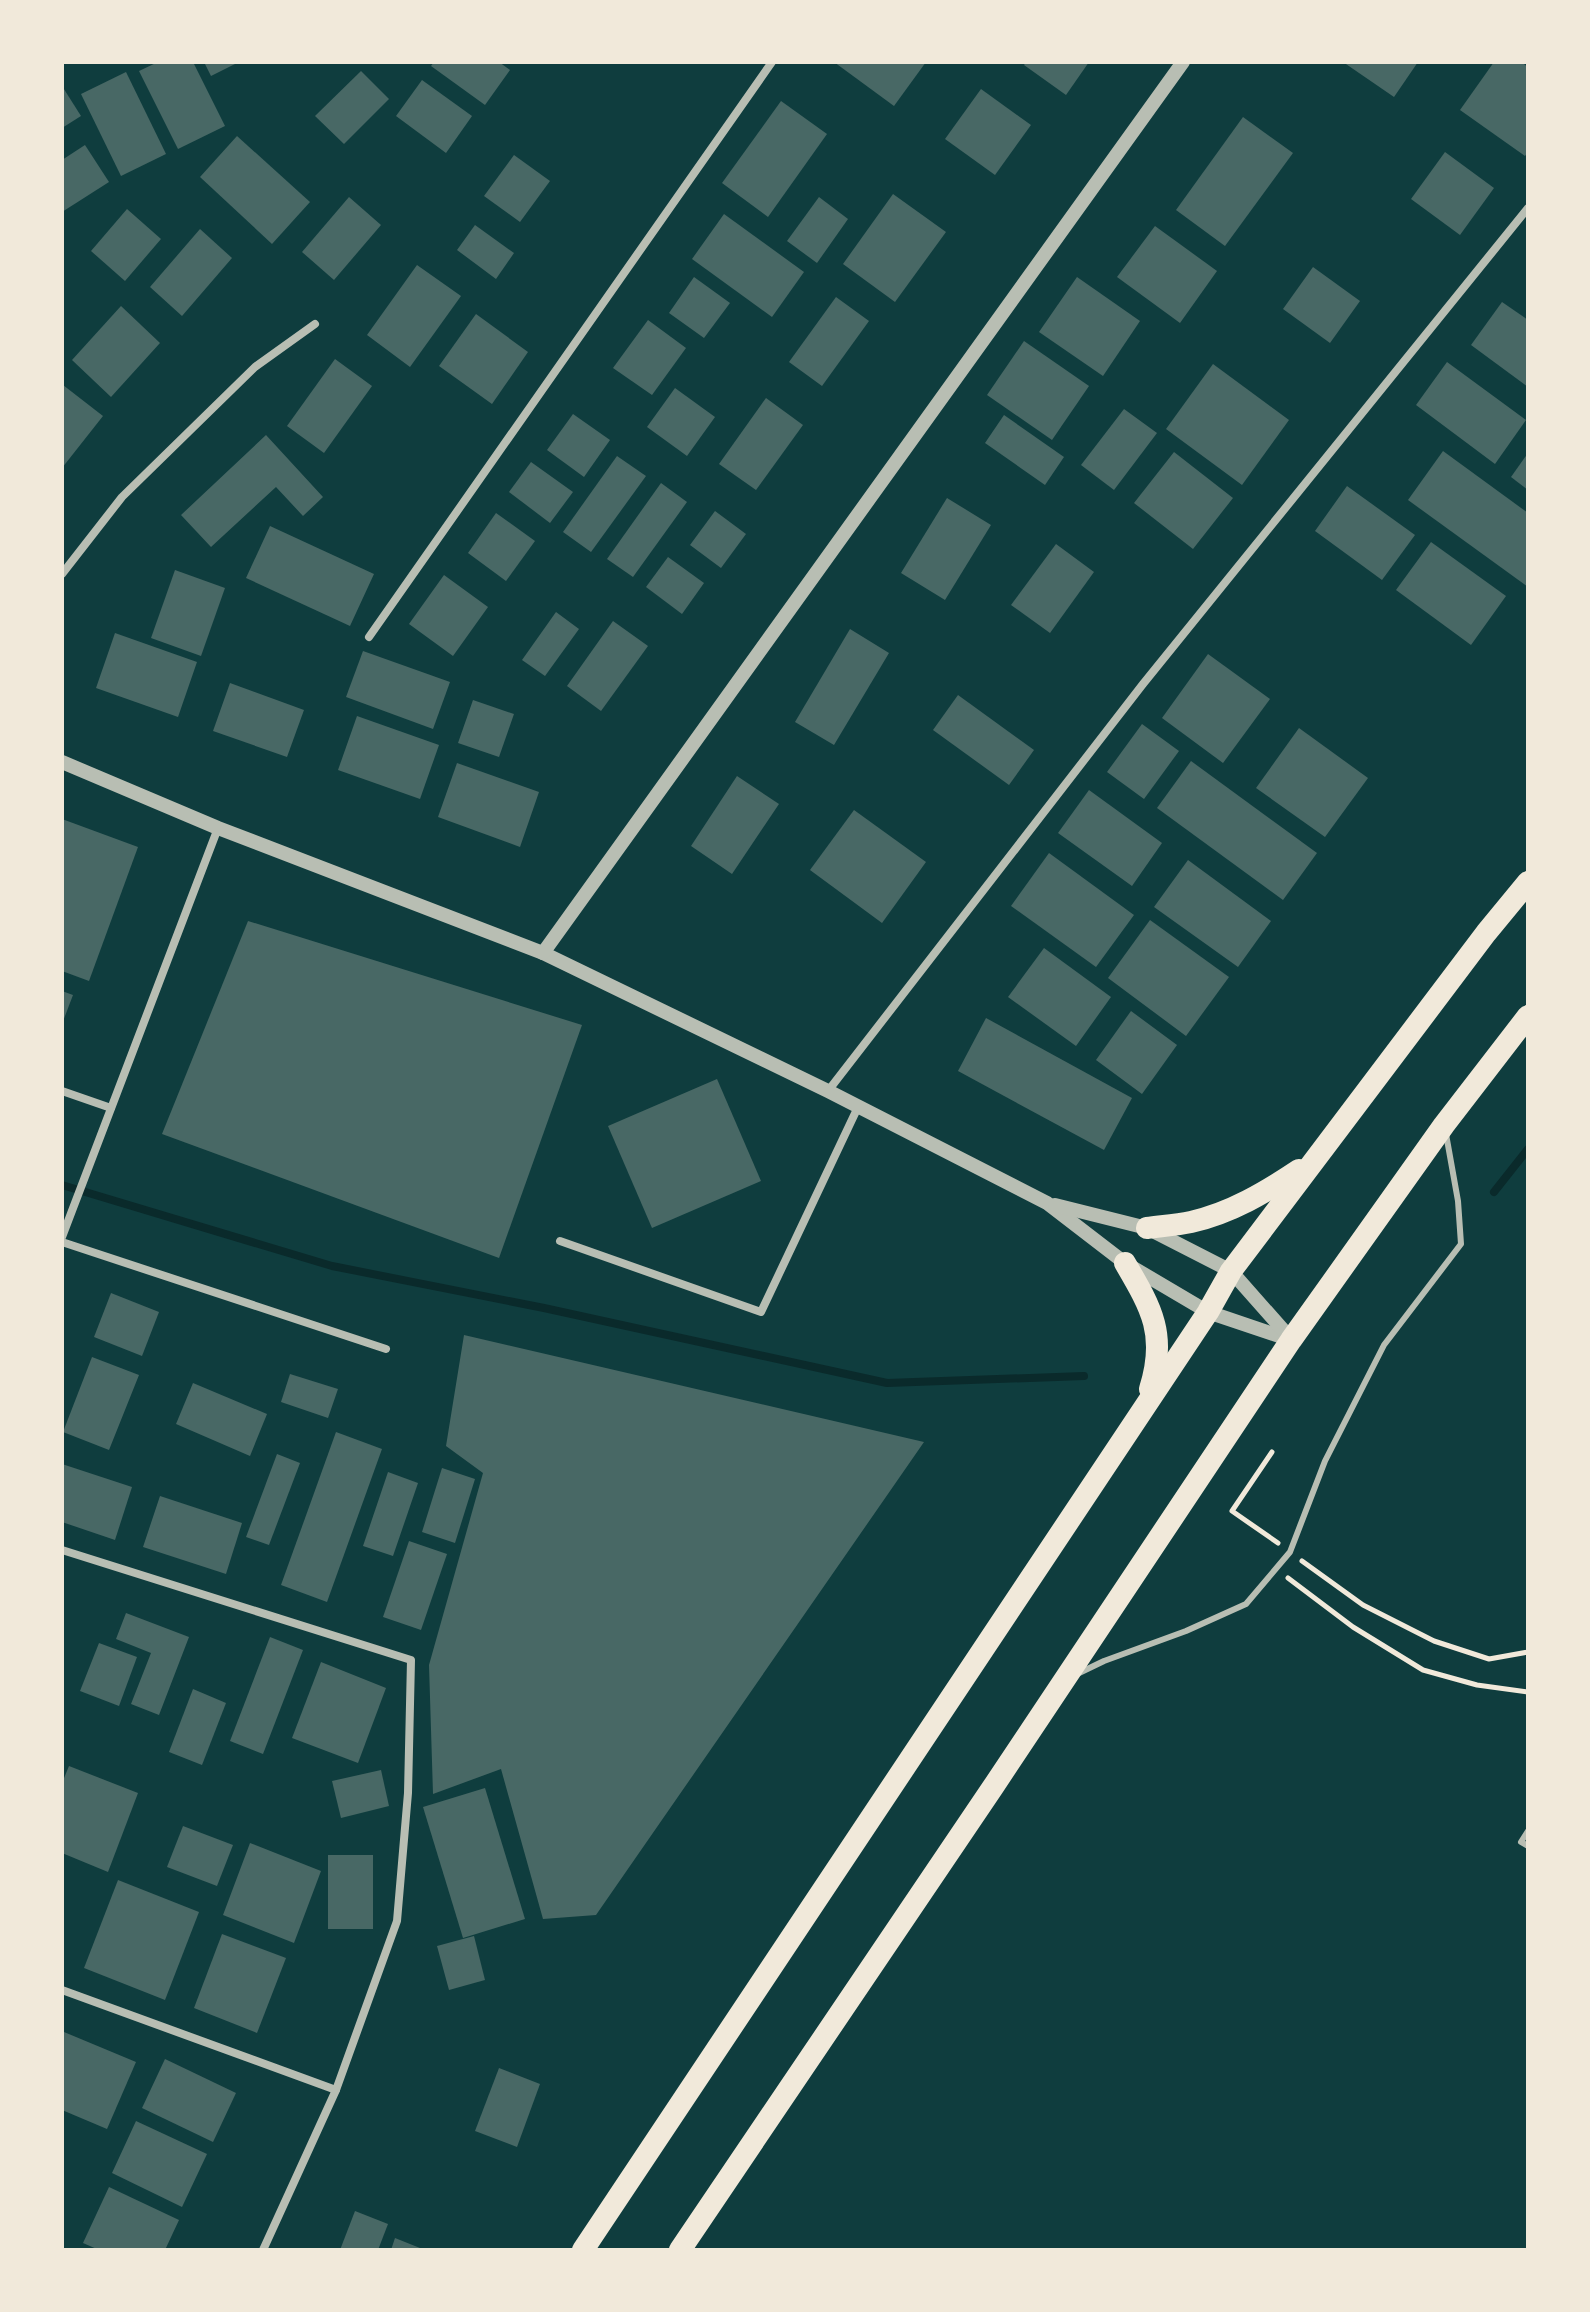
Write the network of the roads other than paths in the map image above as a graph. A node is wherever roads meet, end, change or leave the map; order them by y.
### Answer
1 (772, 62) edge
2 (1183, 62) edge
3 (1528, 208) edge
4 (315, 324) dead end
5 (62, 574) edge
6 (369, 637) dead end
7 (62, 762) edge
8 (218, 828) junction
9 (1528, 882) edge
10 (543, 953) junction
11 (1528, 1016) edge
12 (62, 1091) edge
13 (828, 1091) junction
14 (858, 1107) junction
15 (111, 1108) junction
16 (1444, 1125) junction
17 (1314, 1161) junction
18 (1047, 1203) junction
19 (1147, 1228) junction
20 (62, 1239) edge
21 (560, 1241) dead end
22 (1125, 1263) junction
23 (1231, 1271) junction
24 (1208, 1312) junction
25 (1291, 1340) junction
26 (386, 1349) dead end
27 (1145, 1407) junction
28 (62, 1550) edge
29 (1066, 1678) junction
30 (1528, 1831) edge
31 (1528, 1846) edge
32 (62, 1990) edge
33 (336, 2090) junction
34 (263, 2250) edge
35 (583, 2250) edge
36 (680, 2250) edge

1 - 6 street
2 - 10 street
3 - 13 street
4 - 5 street
7 - 8 street
8 - 10 street
8 - 15 street
9 - 17 highway
10 - 13 street
11 - 16 highway
12 - 15 street
13 - 14 street
14 - 18 street
14 - 21 street
15 - 20 street
16 - 25 highway
16 - 29 lane
17 - 19 highway
17 - 23 highway
18 - 19 street
18 - 22 street
19 - 23 street
20 - 26 street
22 - 24 street
22 - 27 highway
23 - 24 highway
23 - 25 street
24 - 25 street
24 - 27 highway
25 - 29 highway
27 - 35 highway
28 - 33 street
29 - 36 highway
30 - 31 lane
32 - 33 street
33 - 34 street

